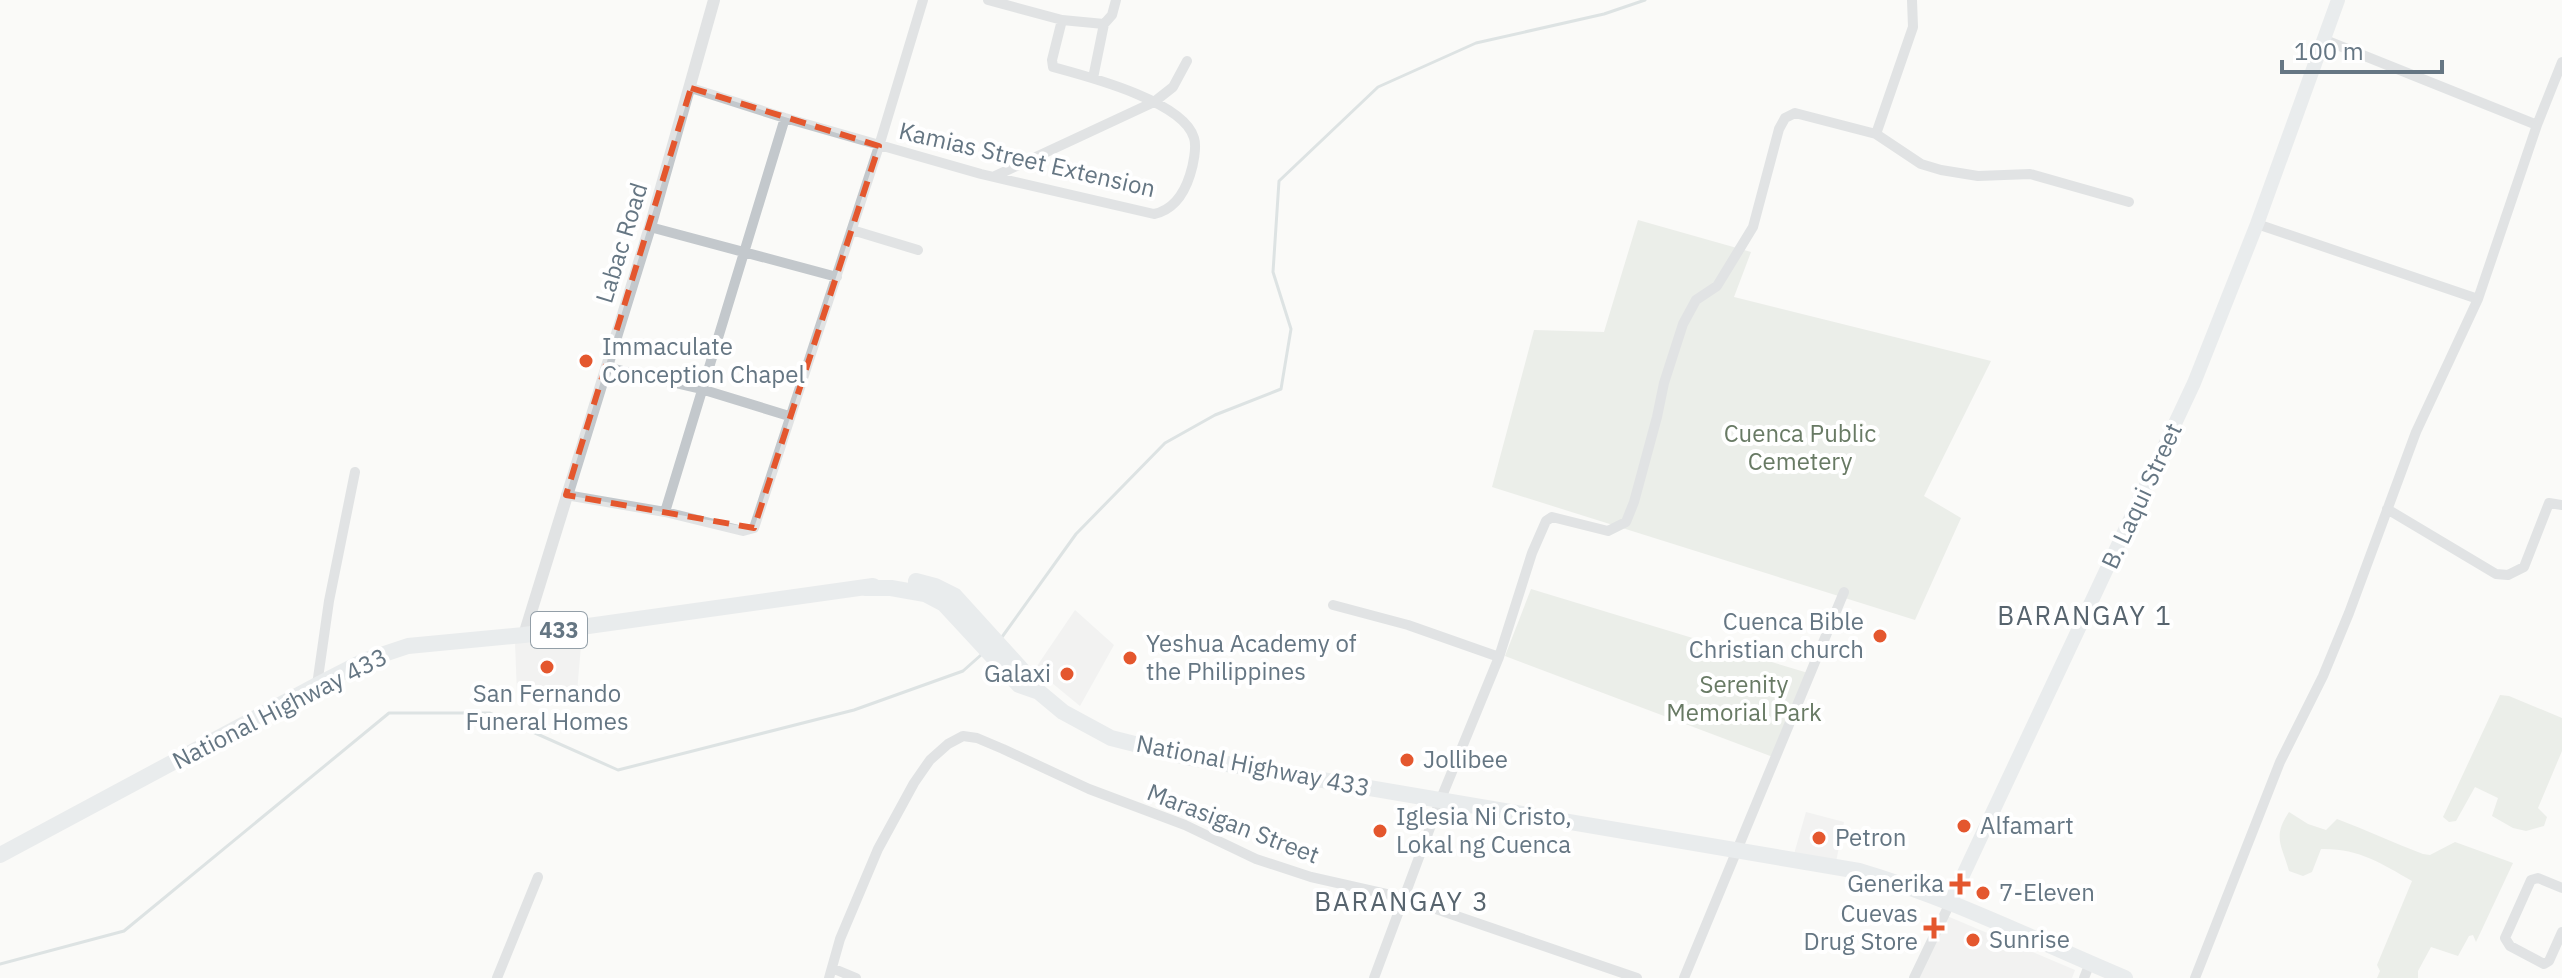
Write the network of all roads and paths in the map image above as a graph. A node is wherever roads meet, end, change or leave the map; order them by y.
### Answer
1 (714, 0) edge
2 (923, 0) edge
3 (988, 0) edge
4 (1116, 0) edge
5 (1912, 0) edge
6 (2338, 0) edge
7 (1062, 20) junction
8 (1104, 24) junction
9 (2325, 40) junction
10 (1187, 61) dead end
11 (2562, 62) edge
12 (1093, 78) junction
13 (691, 88) junction
14 (1154, 102) junction
15 (785, 118) junction
16 (2537, 125) junction
17 (1876, 134) junction
18 (879, 146) junction
19 (994, 176) junction
20 (2129, 202) dead end
21 (2257, 224) junction
22 (650, 227) junction
23 (852, 230) junction
24 (918, 250) dead end
25 (743, 251) junction
26 (837, 277) junction
27 (2478, 299) junction
28 (606, 367) junction
29 (701, 389) junction
30 (789, 416) junction
31 (355, 472) dead end
32 (566, 495) junction
33 (2562, 505) edge
34 (2387, 509) junction
35 (665, 512) junction
36 (1844, 592) dead end
37 (1333, 605) dead end
38 (524, 635) junction
39 (1499, 657) junction
40 (317, 685) junction
41 (1440, 801) junction
42 (1738, 849) junction
43 (0, 855) edge
44 (538, 877) dead end
45 (2562, 888) edge
46 (1404, 898) junction
47 (1950, 903) junction
48 (2562, 932) edge
49 (2087, 971) edge
50 (831, 973) edge
51 (497, 978) edge
52 (856, 978) edge
53 (1374, 978) edge
54 (1637, 978) edge
55 (1684, 978) edge
56 (1914, 978) edge
57 (2125, 978) edge
58 (2195, 978) edge

1 - 13 street, Labac Road
2 - 18 street
3 - 7 street
4 - 8 street
5 - 17 street
6 - 9 main road, B. Laqui Street
7 - 8 street
7 - 12 street, Kamias Street Extension
8 - 12 street
9 - 16 street
9 - 21 main road, B. Laqui Street
10 - 14 street
11 - 16 street
12 - 14 street, Kamias Street Extension
13 - 15 street, Kamias Street Extension
13 - 22 street, Labac Road
14 - 19 street
14 - 19 street, Kamias Street Extension
15 - 18 street, Kamias Street Extension
15 - 25 street
16 - 27 street
17 - 20 street
17 - 39 street
18 - 19 street, Kamias Street Extension
18 - 23 street
21 - 27 street
21 - 47 main road, B. Laqui Street
22 - 25 street
22 - 28 street, Labac Road
23 - 24 street
23 - 26 street
25 - 26 street
25 - 29 street
26 - 30 street
27 - 34 street
28 - 29 street
28 - 32 street, Labac Road
29 - 30 street
29 - 35 street
30 - 35 street
31 - 40 street
32 - 35 street
32 - 38 street, Labac Road
33 - 34 street
34 - 58 street
36 - 42 street
37 - 39 street
38 - 40 main road, National Highway 433 / 433
38 - 41 main road, National Highway 433 / 433
39 - 41 street
40 - 43 main road, National Highway 433 / 433
41 - 42 main road, National Highway 433 / 433
41 - 46 street
42 - 47 main road, National Highway 433 / 433
42 - 55 street
44 - 51 street
45 - 48 street
46 - 50 street, Marasigan Street
46 - 53 street
46 - 54 street, Marasigan Street
47 - 49 main road, National Highway 433 / 433
47 - 56 street, B. Laqui Street
49 - 57 main road, National Highway 433 / 433
50 - 52 street

